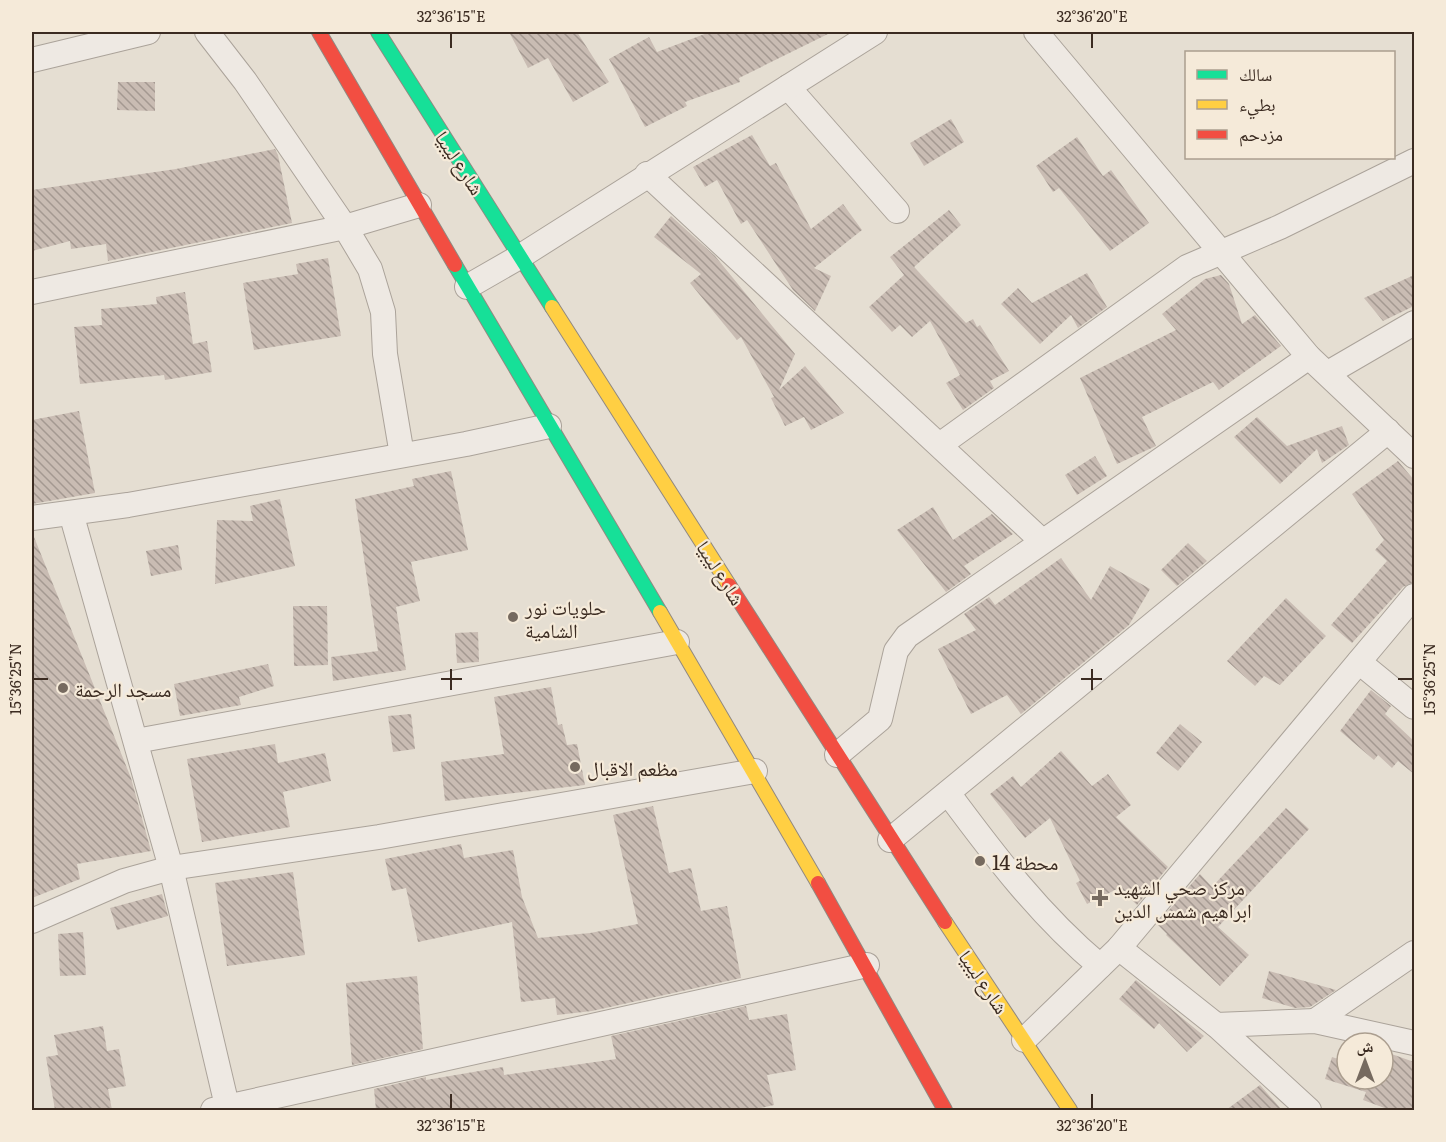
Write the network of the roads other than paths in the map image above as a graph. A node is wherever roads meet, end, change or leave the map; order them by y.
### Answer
1 (148, 32) edge
2 (207, 32) edge
3 (319, 32) edge
4 (378, 32) edge
5 (875, 32) edge
6 (1036, 32) edge
7 (32, 60) edge
8 (788, 87) junction
9 (1414, 160) edge
10 (647, 174) junction
11 (419, 205) junction
12 (897, 211) dead end
13 (345, 227) junction
14 (1218, 251) junction
15 (521, 256) junction
16 (467, 286) junction
17 (32, 292) edge
18 (1414, 323) edge
19 (1309, 357) junction
20 (1328, 373) junction
21 (549, 426) junction
22 (1388, 431) junction
23 (941, 444) junction
24 (402, 455) junction
25 (1414, 456) edge
26 (71, 513) junction
27 (32, 518) edge
28 (1042, 541) junction
29 (1414, 596) edge
30 (677, 642) junction
31 (1359, 662) junction
32 (1414, 707) edge
33 (136, 741) junction
34 (837, 754) junction
35 (755, 771) junction
36 (948, 793) junction
37 (890, 840) junction
38 (171, 868) junction
39 (32, 921) edge
40 (1119, 948) junction
41 (1414, 953) edge
42 (867, 966) junction
43 (1101, 966) junction
44 (1315, 1021) junction
45 (1216, 1025) junction
46 (1024, 1040) junction
47 (1414, 1043) edge
48 (223, 1109) edge
49 (945, 1110) edge
50 (1070, 1110) edge
51 (1309, 1110) edge

1 - 7 street
2 - 13 street
3 - 11 main road
4 - 15 main road, شارع ليبيا
5 - 8 street
6 - 14 street
8 - 10 street
8 - 12 street
9 - 14 street
10 - 15 street
10 - 23 street
11 - 13 street
11 - 16 main road
13 - 17 street
13 - 24 street
14 - 19 street
14 - 23 street
15 - 16 street
15 - 34 main road, شارع ليبيا
16 - 21 main road
18 - 20 street
19 - 20 street
19 - 28 street
20 - 22 street
21 - 24 street
21 - 30 main road
22 - 25 street
22 - 36 street
23 - 28 street
24 - 26 street
26 - 27 street
26 - 33 street
28 - 34 street
29 - 31 street
30 - 33 street
30 - 35 main road
31 - 32 street
31 - 40 street
33 - 38 street
34 - 37 main road, شارع ليبيا
35 - 38 street
35 - 42 main road
36 - 37 street
36 - 43 street
37 - 46 main road, شارع ليبيا
38 - 39 street
38 - 48 street
40 - 43 street
40 - 45 street
41 - 44 street
42 - 48 street
42 - 49 main road
43 - 46 street
44 - 45 street
44 - 47 street
45 - 51 street
46 - 50 main road, شارع ليبيا

